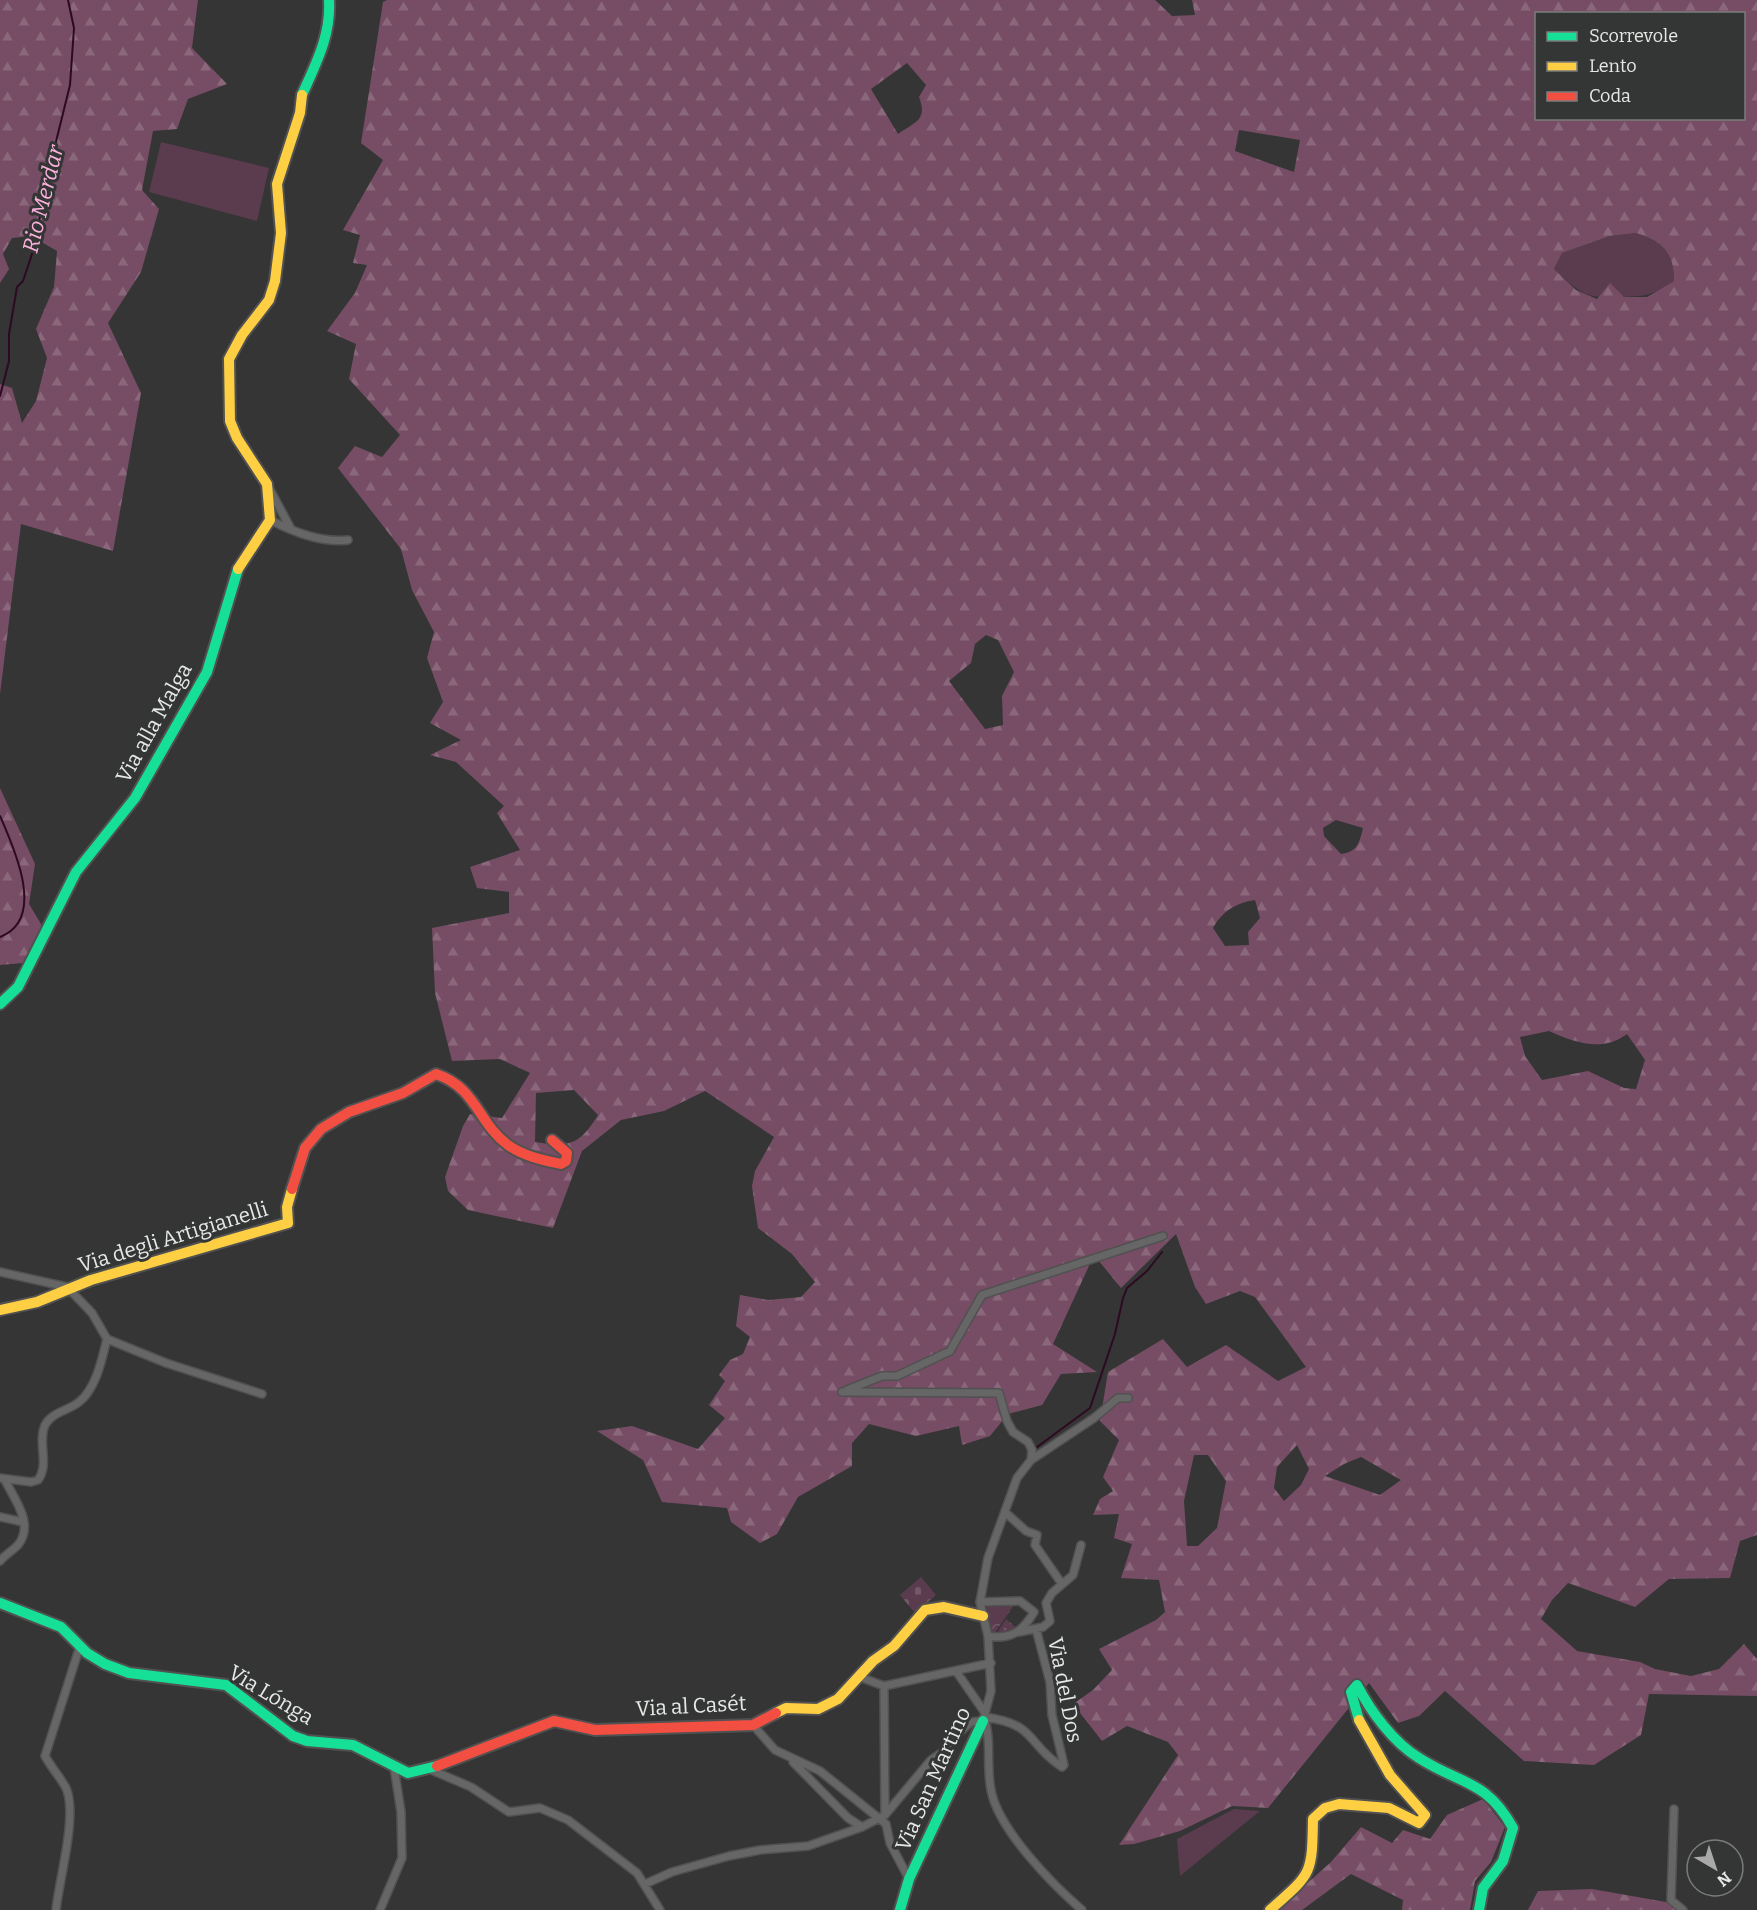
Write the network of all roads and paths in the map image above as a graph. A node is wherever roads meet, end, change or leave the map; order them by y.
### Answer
1 (329, 0) edge
2 (267, 484) junction
3 (270, 520) junction
4 (291, 529) junction
5 (348, 540) dead end
6 (0, 1004) edge
7 (552, 1140) dead end
8 (1163, 1236) dead end
9 (0, 1272) edge
10 (68, 1290) junction
11 (0, 1310) edge
12 (107, 1339) junction
13 (262, 1394) dead end
14 (1128, 1398) dead end
15 (1031, 1460) junction
16 (3, 1479) edge
17 (1006, 1513) junction
18 (0, 1517) edge
19 (23, 1522) junction
20 (1081, 1545) dead end
21 (0, 1561) edge
22 (1062, 1584) junction
23 (980, 1602) junction
24 (0, 1603) edge
25 (983, 1616) junction
26 (1036, 1629) junction
27 (1019, 1632) junction
28 (988, 1636) junction
29 (80, 1646) junction
30 (991, 1663) junction
31 (956, 1671) junction
32 (860, 1677) junction
33 (884, 1686) junction
34 (984, 1717) junction
35 (753, 1725) junction
36 (787, 1756) junction
37 (394, 1767) junction
38 (429, 1769) junction
39 (1674, 1809) dead end
40 (885, 1815) junction
41 (878, 1819) junction
42 (862, 1827) junction
43 (909, 1879) junction
44 (645, 1884) junction
45 (56, 1910) edge
46 (380, 1910) edge
47 (660, 1910) edge
48 (900, 1910) edge
49 (1082, 1910) edge
50 (1270, 1910) edge
51 (1479, 1910) edge
52 (1683, 1910) edge

1 - 2 street
2 - 3 street
2 - 4 street
3 - 4 street
3 - 6 street, Via alla Malga
4 - 5 street
7 - 10 street, Via degli Artigianelli
8 - 15 street
9 - 10 street
10 - 11 street, Via degli Artigianelli
10 - 12 street
12 - 13 street
12 - 16 street
14 - 15 street
15 - 17 street
16 - 19 street
17 - 22 street
17 - 23 street
18 - 19 street
19 - 21 street
20 - 22 street
22 - 26 street
23 - 25 street, Via San Martino
23 - 27 street
24 - 29 street, Via Lónga
25 - 28 street, Via San Martino
25 - 32 street, Via al Casét
26 - 27 street
26 - 34 street, Via del Dos
27 - 28 street
28 - 30 street, Via San Martino
29 - 37 street, Via Lónga
29 - 45 street
30 - 31 street
30 - 34 street, Via San Martino
31 - 33 street
31 - 34 street
32 - 33 street
32 - 35 street, Via al Casét
33 - 40 street
34 - 40 street
34 - 43 street, Via San Martino
34 - 49 street
35 - 36 street
35 - 38 street, Via al Casét
36 - 41 street
36 - 42 street
37 - 38 street, Via Lónga
37 - 46 street
38 - 44 street
39 - 52 street
40 - 41 street
41 - 42 street
41 - 43 street
42 - 44 street
43 - 48 street, Via San Martino
44 - 47 street
50 - 51 street

